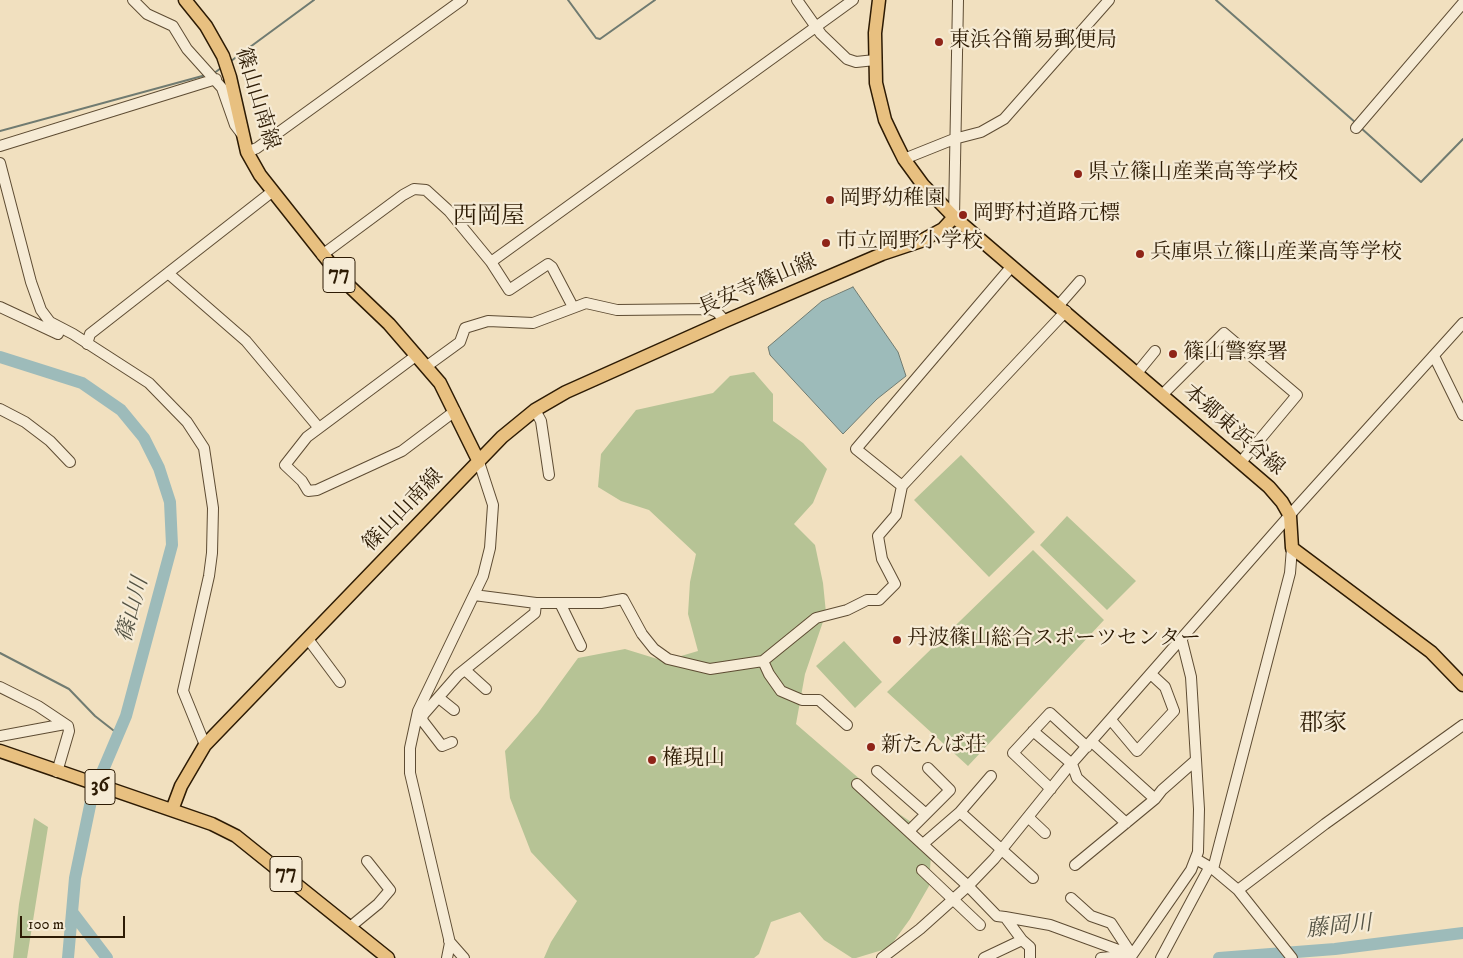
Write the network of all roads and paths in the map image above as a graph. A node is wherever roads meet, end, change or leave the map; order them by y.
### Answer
1 (133, 0) edge
2 (185, 0) edge
3 (462, 0) edge
4 (797, 0) edge
5 (853, 0) edge
6 (879, 0) edge
7 (958, 0) edge
8 (1109, 0) edge
9 (1463, 3) edge
10 (817, 27) junction
11 (875, 60) junction
12 (212, 75) junction
13 (1356, 128) dead end
14 (242, 134) junction
15 (954, 139) junction
16 (0, 146) edge
17 (247, 152) junction
18 (904, 159) junction
19 (0, 163) edge
20 (273, 191) junction
21 (954, 217) junction
22 (322, 255) junction
23 (491, 262) junction
24 (1012, 266) junction
25 (169, 274) junction
26 (1080, 281) dead end
27 (0, 307) edge
28 (574, 307) junction
29 (1062, 308) junction
30 (725, 321) junction
31 (1463, 323) edge
32 (87, 344) junction
33 (1155, 351) dead end
34 (417, 355) junction
35 (1434, 356) junction
36 (427, 366) junction
37 (1137, 372) junction
38 (1162, 395) junction
39 (0, 409) edge
40 (535, 410) junction
41 (455, 411) junction
42 (1463, 415) edge
43 (319, 428) junction
44 (70, 462) dead end
45 (479, 462) junction
46 (1242, 462) junction
47 (549, 475) dead end
48 (902, 486) junction
49 (1290, 516) junction
50 (1292, 548) junction
51 (474, 595) junction
52 (536, 603) junction
53 (560, 603) junction
54 (308, 639) junction
55 (1182, 641) junction
56 (581, 646) dead end
57 (763, 661) junction
58 (465, 670) junction
59 (1152, 675) junction
60 (340, 682) dead end
61 (1463, 685) edge
62 (0, 687) edge
63 (486, 689) dead end
64 (439, 698) junction
65 (454, 710) dead end
66 (420, 713) junction
67 (1112, 720) junction
68 (65, 724) junction
69 (847, 725) dead end
70 (1463, 725) edge
71 (1033, 731) junction
72 (0, 736) edge
73 (452, 742) dead end
74 (1090, 744) junction
75 (205, 745) junction
76 (0, 751) edge
77 (1196, 760) junction
78 (1072, 764) junction
79 (928, 768) dead end
80 (59, 772) junction
81 (877, 772) dead end
82 (991, 776) dead end
83 (857, 784) dead end
84 (1051, 789) junction
85 (1155, 799) junction
86 (172, 810) junction
87 (960, 812) junction
88 (926, 814) junction
89 (1028, 817) junction
90 (1126, 823) junction
91 (909, 832) junction
92 (1045, 833) dead end
93 (923, 844) junction
94 (1002, 849) junction
95 (1196, 859) junction
96 (367, 861) dead end
97 (1075, 865) dead end
98 (1211, 868) junction
99 (922, 870) dead end
100 (1033, 878) dead end
101 (968, 886) junction
102 (1238, 890) junction
103 (1071, 898) dead end
104 (953, 900) junction
105 (1005, 917) junction
106 (980, 925) dead end
107 (350, 927) junction
108 (1022, 940) junction
109 (450, 941) junction
110 (1001, 954) edge
111 (1131, 956) edge
112 (1162, 956) edge
113 (388, 958) edge
114 (447, 958) edge
115 (464, 958) edge
116 (882, 958) edge
117 (984, 958) edge
118 (1030, 958) edge
119 (1101, 958) edge
120 (1292, 958) edge

1 - 12 street
2 - 14 main road, 篠山山南線 / 77
3 - 17 street
4 - 10 street
5 - 10 street
6 - 11 main road
7 - 15 street
8 - 15 street
9 - 13 street
10 - 11 street
10 - 23 street
11 - 18 main road
12 - 14 street
12 - 16 street
14 - 17 main road, 篠山山南線 / 77
15 - 18 street
15 - 21 street
17 - 20 main road, 篠山山南線 / 77
18 - 21 main road
19 - 32 street
20 - 22 main road, 篠山山南線 / 77
20 - 25 street
21 - 24 main road, 本郷東浜谷線
21 - 30 main road, 長安寺篠山線
22 - 23 street
22 - 34 main road, 篠山山南線 / 77
23 - 28 street
24 - 29 main road, 本郷東浜谷線
24 - 48 street
25 - 32 street
25 - 43 street
26 - 29 street
27 - 32 street
28 - 30 street
28 - 36 street
29 - 37 main road, 本郷東浜谷線
29 - 48 street
30 - 40 main road, 長安寺篠山線
31 - 35 street
32 - 75 street
33 - 37 street
34 - 36 main road, 篠山山南線 / 77
34 - 43 street
35 - 42 street
35 - 49 street
36 - 41 main road, 篠山山南線 / 77
37 - 38 main road, 本郷東浜谷線
38 - 46 main road, 本郷東浜谷線
38 - 46 street
39 - 44 street
40 - 45 main road, 長安寺篠山線
40 - 47 street
41 - 43 street
41 - 45 main road, 篠山山南線 / 77
45 - 51 street
45 - 54 main road, 篠山山南線
46 - 49 main road, 本郷東浜谷線
48 - 57 street
49 - 50 main road
49 - 55 street
50 - 61 main road
50 - 98 street
51 - 52 street
51 - 66 street
52 - 53 street
52 - 58 street
53 - 56 street
53 - 57 street
54 - 60 street
54 - 75 main road, 篠山山南線
55 - 59 street
55 - 77 street
57 - 69 street
58 - 63 street
58 - 64 street
59 - 67 street
59 - 67 street
62 - 68 street
64 - 65 street
64 - 66 street
66 - 73 street
66 - 109 street
67 - 74 street
68 - 72 street
68 - 80 street
70 - 102 street
71 - 74 street
71 - 78 street
71 - 84 street
74 - 78 street
74 - 85 street
75 - 86 main road, 篠山山南線
76 - 80 main road, 36
77 - 85 street
77 - 95 street
78 - 84 street
78 - 90 street
79 - 88 street
80 - 86 main road, 36
81 - 88 street
82 - 87 street
83 - 91 street
84 - 89 street
85 - 90 street
86 - 107 main road, 77
87 - 93 street
87 - 94 street
88 - 91 street
89 - 92 street
89 - 94 street
90 - 97 street
91 - 93 street
93 - 101 street
94 - 100 street
94 - 101 street
95 - 98 street
95 - 111 street
96 - 107 street
98 - 102 street
98 - 112 street
99 - 104 street
101 - 104 street
101 - 105 street
102 - 120 street
103 - 111 street
104 - 106 street
104 - 116 street
105 - 108 street
105 - 111 street
107 - 113 main road, 77
108 - 110 street
108 - 118 street
109 - 114 street
109 - 115 street
110 - 117 street
111 - 119 street

